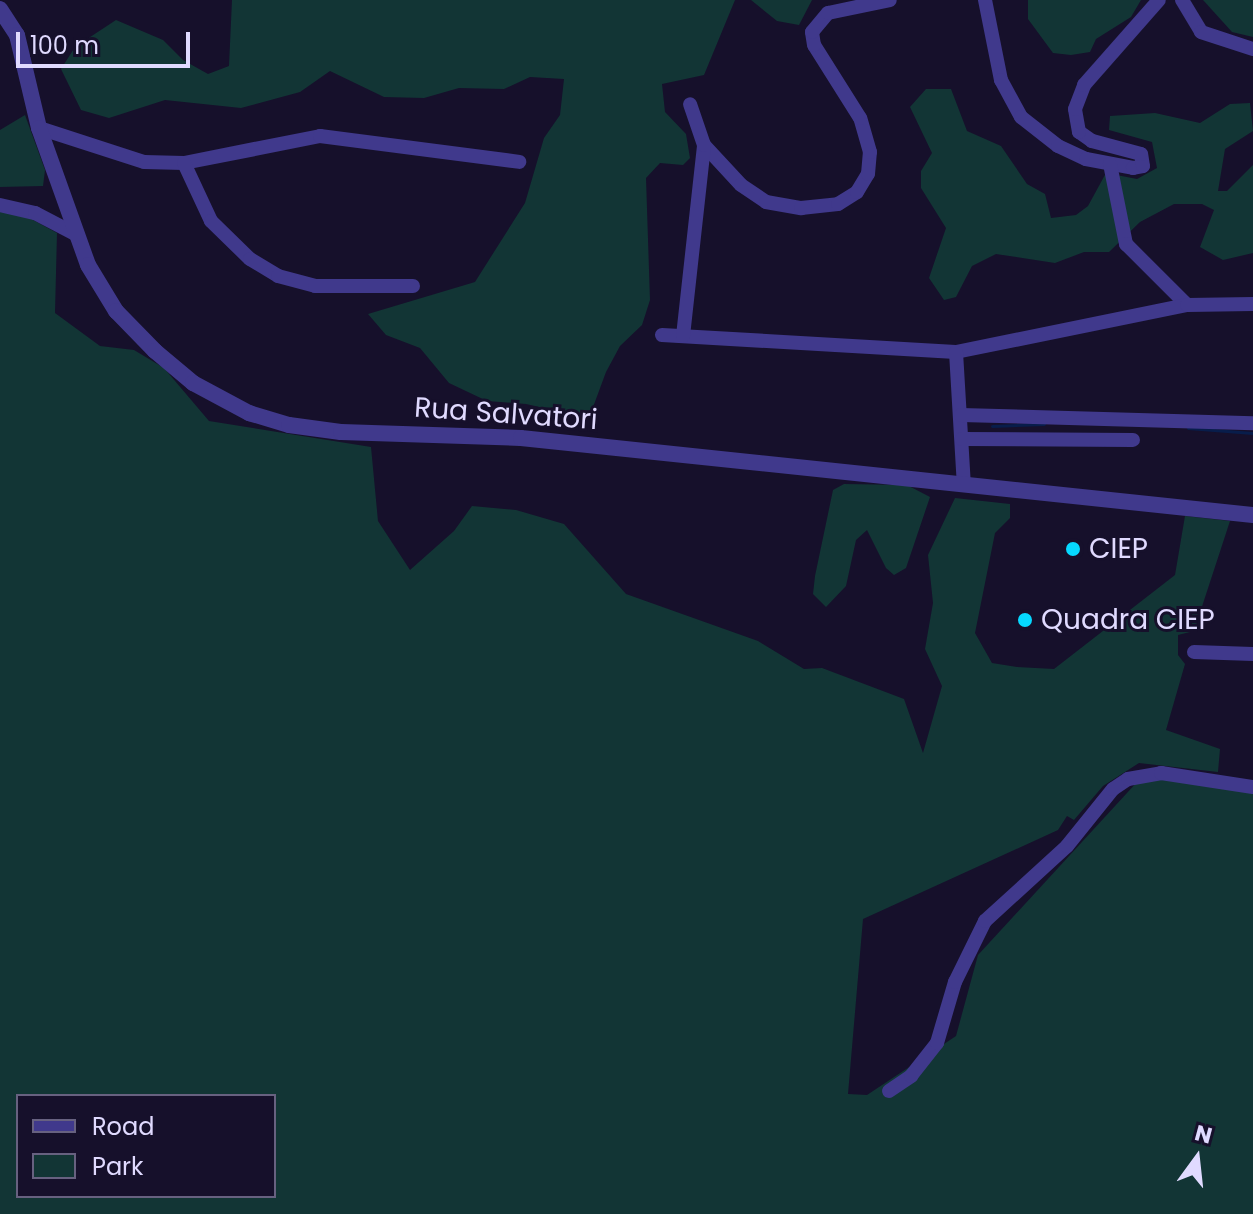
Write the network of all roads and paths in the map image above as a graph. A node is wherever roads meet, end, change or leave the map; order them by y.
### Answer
1 (890, 0) edge
2 (985, 0) edge
3 (1159, 0) edge
4 (1182, 0) edge
5 (0, 9) edge
6 (1253, 49) edge
7 (690, 104) dead end
8 (39, 128) junction
9 (704, 145) junction
10 (519, 162) dead end
11 (184, 163) junction
12 (1110, 164) junction
13 (0, 205) edge
14 (77, 235) junction
15 (413, 286) dead end
16 (1253, 304) edge
17 (1187, 305) junction
18 (662, 335) dead end
19 (683, 336) junction
20 (956, 352) junction
21 (961, 415) junction
22 (1253, 423) edge
23 (962, 439) junction
24 (1133, 440) dead end
25 (964, 485) junction
26 (1253, 515) edge
27 (1194, 652) dead end
28 (1253, 654) edge
29 (1253, 787) edge
30 (889, 1091) dead end

1 - 9 street
2 - 12 street
3 - 12 street
4 - 6 street
5 - 8 street, Rua Salvatori
7 - 9 street
8 - 11 street
8 - 14 street, Rua Salvatori
9 - 19 street
10 - 11 street
11 - 15 street
12 - 17 street
13 - 14 street
14 - 25 street, Rua Salvatori
16 - 17 street
17 - 20 street
18 - 19 street
19 - 20 street
20 - 21 street
21 - 22 street
21 - 23 street
23 - 24 street
23 - 25 street
25 - 26 street, Rua Salvatori
27 - 28 street
29 - 30 street

